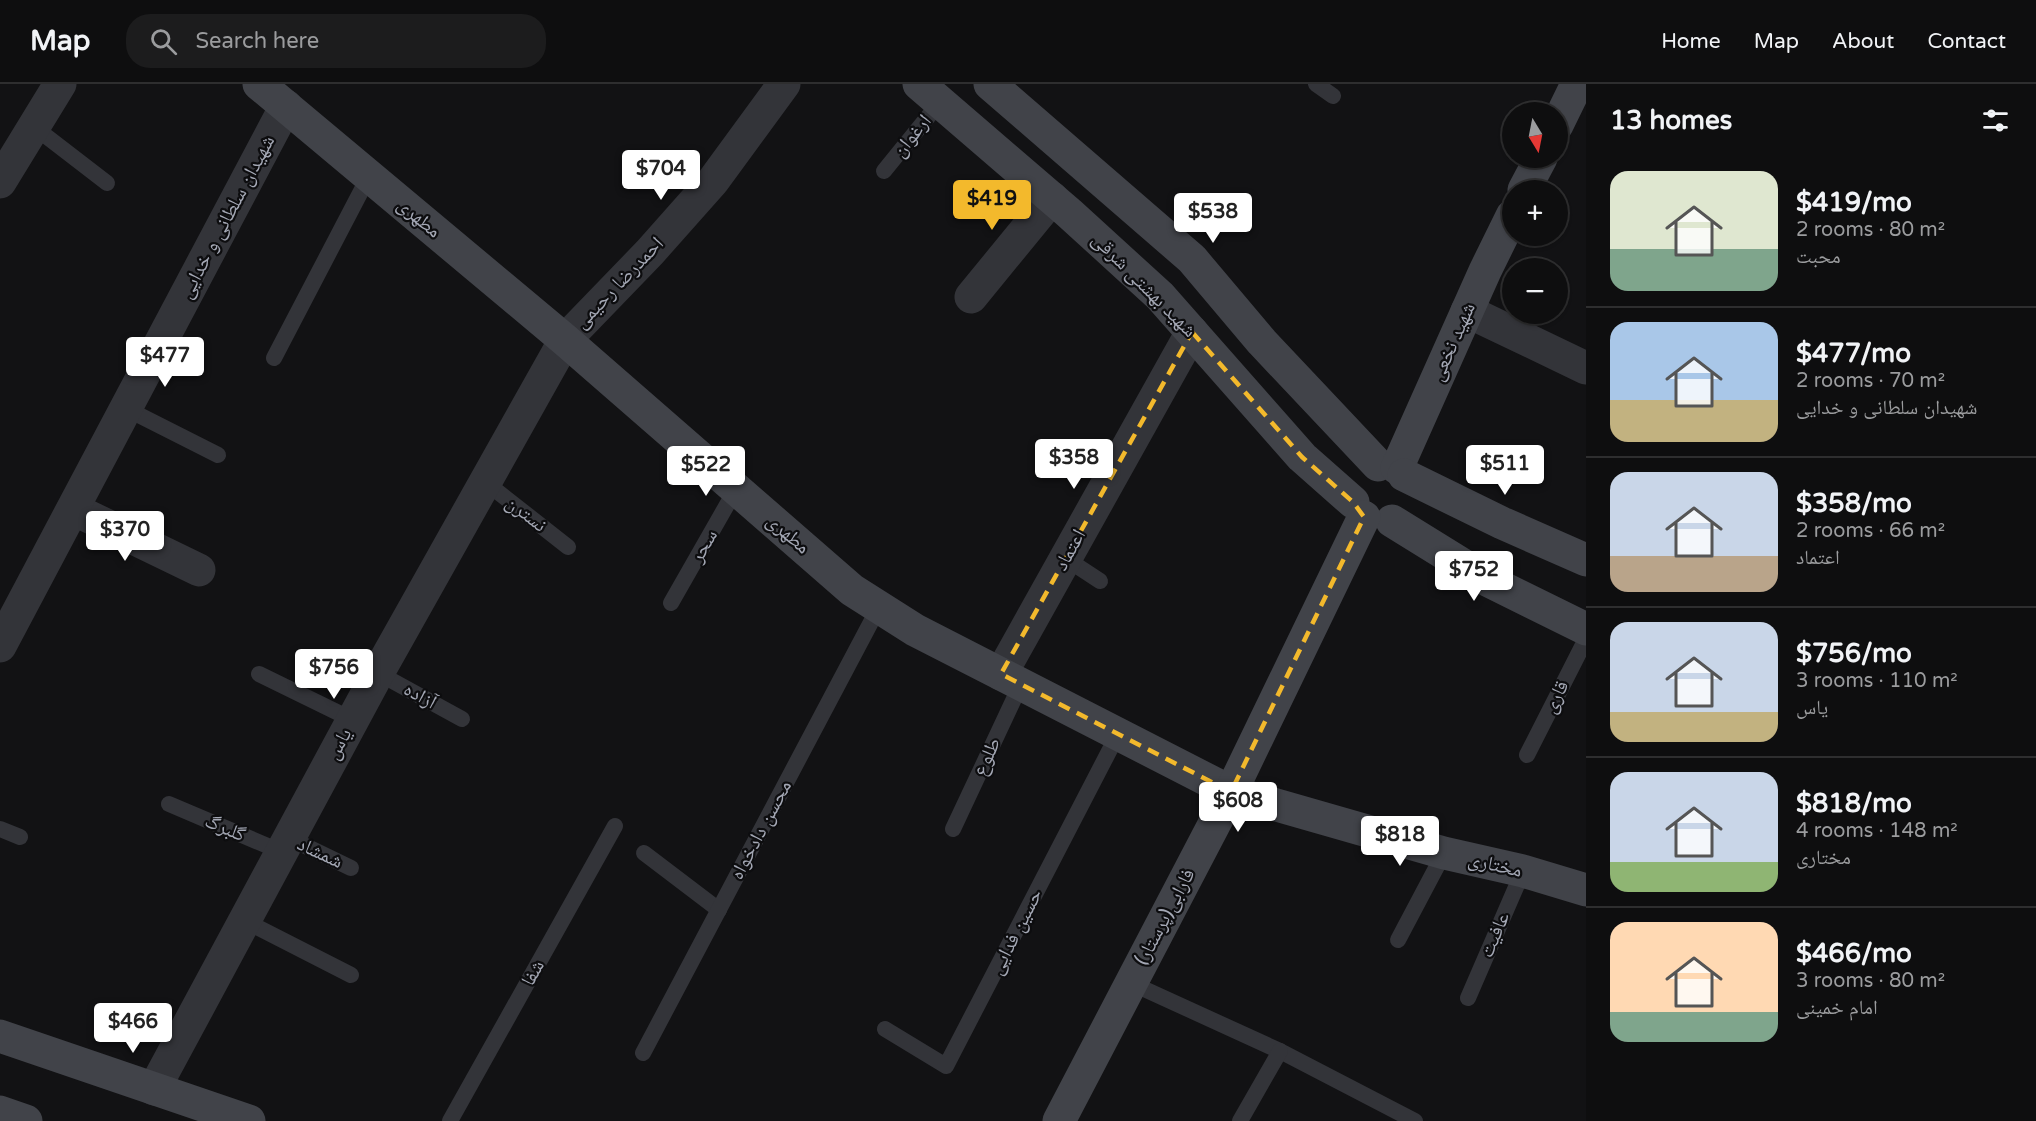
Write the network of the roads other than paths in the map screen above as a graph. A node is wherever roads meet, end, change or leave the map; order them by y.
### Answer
1 (60, 84) edge
2 (784, 84) edge
3 (990, 84) edge
4 (1316, 84) edge
5 (1577, 84) edge
6 (276, 93) edge
7 (930, 93) edge
8 (1334, 96) dead end
9 (1568, 102) edge
10 (33, 126) junction
11 (884, 171) dead end
12 (369, 176) junction
13 (0, 182) edge
14 (107, 183) dead end
15 (1052, 198) junction
16 (1502, 237) edge
17 (971, 297) dead end
18 (1467, 311) junction
19 (1192, 332) junction
20 (565, 340) junction
21 (274, 358) dead end
22 (1586, 368) edge
23 (126, 408) junction
24 (218, 455) dead end
25 (1393, 469) junction
26 (484, 481) junction
27 (736, 489) junction
28 (73, 508) junction
29 (1370, 513) junction
30 (568, 547) dead end
31 (1065, 558) junction
32 (1586, 560) edge
33 (199, 570) dead end
34 (1100, 581) dead end
35 (672, 603) dead end
36 (879, 607) junction
37 (1586, 628) edge
38 (1586, 639) edge
39 (0, 646) edge
40 (378, 673) junction
41 (259, 674) dead end
42 (1011, 679) junction
43 (353, 720) junction
44 (462, 720) dead end
45 (1118, 734) junction
46 (1527, 755) dead end
47 (1231, 792) junction
48 (169, 804) dead end
49 (615, 826) dead end
50 (0, 829) edge
51 (953, 829) dead end
52 (20, 837) dead end
53 (285, 845) junction
54 (644, 853) dead end
55 (1444, 853) junction
56 (351, 868) dead end
57 (1523, 871) junction
58 (1586, 890) edge
59 (719, 910) junction
60 (245, 921) junction
61 (1398, 940) dead end
62 (351, 975) dead end
63 (1131, 983) junction
64 (1468, 998) dead end
65 (885, 1029) dead end
66 (0, 1036) edge
67 (1280, 1051) junction
68 (643, 1053) dead end
69 (154, 1089) junction
70 (0, 1112) edge
71 (26, 1121) edge
72 (249, 1121) edge
73 (450, 1121) edge
74 (1059, 1121) edge
75 (1240, 1121) edge
76 (1414, 1121) edge

1 - 10 street
2 - 20 street, احمدرضا رحیمی
3 - 25 street
4 - 8 lane
5 - 9 street
6 - 12 street, مطهری
6 - 23 street, شهیدان سلطانی و خدایی
7 - 11 lane, ارغوان
7 - 15 street, شهید بهشتی شرقی
10 - 13 street
10 - 14 lane
12 - 20 street, مطهری
12 - 21 lane
15 - 17 street
15 - 19 street, شهید بهشتی شرقی
16 - 18 street, شهید نخعی
18 - 22 street
18 - 25 street, شهید نخعی
19 - 29 street, شهید بهشتی شرقی
19 - 31 street, اعتماد
20 - 26 street, یاس
20 - 27 street, مطهری
23 - 24 lane
23 - 28 street, شهیدان سلطانی و خدایی
25 - 29 street
25 - 29 street
25 - 32 street
26 - 30 lane, نسترن
26 - 40 street, یاس
27 - 35 lane, سحر
27 - 36 street, مطهری
28 - 33 street
28 - 39 street, شهیدان سلطانی و خدایی
29 - 37 street, شهید بهشتی شرقی
29 - 47 street, (پرستار)فارابی
31 - 34 lane
31 - 42 street, اعتماد
36 - 42 street, مطهری
36 - 59 lane, محسن دادخواه
38 - 46 lane, قاری
40 - 43 street, یاس
40 - 44 lane, آزاده
41 - 43 lane
42 - 45 street, مطهری
42 - 51 lane, طلوع
43 - 53 street, یاس
45 - 47 street, مطهری
45 - 65 lane, حسین فدایی
47 - 55 street, مختاری
47 - 63 street, (پرستار)فارابی
48 - 53 lane, گلبرگ
49 - 73 lane, شفا
50 - 52 lane
53 - 56 lane, شمشاد
53 - 60 street, یاس
54 - 59 lane
55 - 57 street, مختاری
55 - 61 lane
57 - 58 street, مختاری
57 - 64 lane, عافیت
59 - 68 lane, محسن دادخواه
60 - 62 lane
60 - 69 street, یاس
63 - 67 lane
63 - 74 street, (پرستار)فارابی
66 - 69 street
67 - 75 lane
67 - 76 lane
69 - 72 street
70 - 71 street

